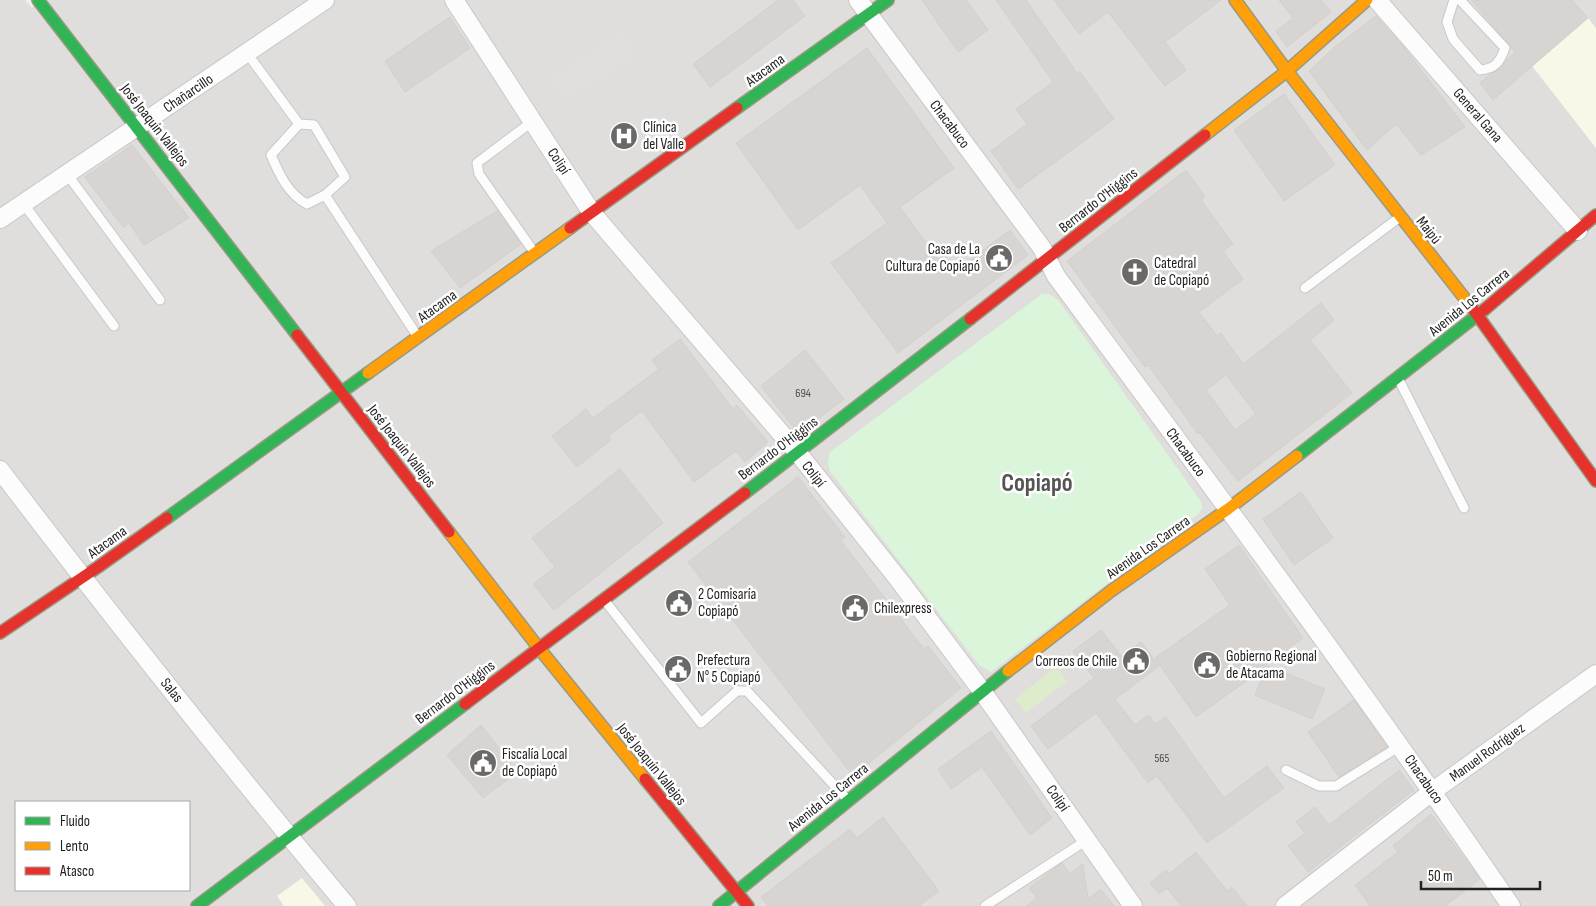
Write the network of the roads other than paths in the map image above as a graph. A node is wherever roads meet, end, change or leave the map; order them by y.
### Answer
1 (38, 0) edge
2 (325, 0) edge
3 (454, 0) edge
4 (888, 0) edge
5 (1235, 0) edge
6 (1367, 0) edge
7 (1377, 0) edge
8 (1454, 0) edge
9 (1460, 0) edge
10 (863, 7) edge
11 (247, 53) junction
12 (1287, 71) junction
13 (533, 121) junction
14 (299, 124) junction
15 (137, 127) junction
16 (67, 174) junction
17 (325, 195) junction
18 (23, 203) junction
19 (592, 213) junction
20 (1596, 215) edge
21 (1400, 217) junction
22 (0, 218) edge
23 (1578, 230) junction
24 (535, 254) junction
25 (1047, 258) junction
26 (1305, 288) dead end
27 (160, 300) dead end
28 (1478, 315) junction
29 (114, 326) dead end
30 (418, 338) junction
31 (1398, 377) junction
32 (342, 392) junction
33 (798, 453) junction
34 (1590, 460) edge
35 (0, 470) edge
36 (1596, 481) edge
37 (1464, 508) dead end
38 (1228, 509) junction
39 (82, 578) junction
40 (603, 599) junction
41 (0, 634) edge
42 (538, 647) junction
43 (1596, 674) edge
44 (982, 691) junction
45 (1400, 746) junction
46 (1286, 770) dead end
47 (1433, 791) junction
48 (848, 800) junction
49 (288, 836) junction
50 (1087, 840) junction
51 (737, 892) junction
52 (197, 906) edge
53 (347, 906) edge
54 (719, 906) edge
55 (748, 906) edge
56 (985, 906) edge
57 (1133, 906) edge
58 (1284, 906) edge
59 (1511, 906) edge

1 - 15 main road, José Joaquín Vallejos
2 - 11 street, Chañarcillo
3 - 13 street, Colipí
4 - 10 main road, Atacama
5 - 12 main road, Maipú
6 - 12 main road, Bernardo O'Higgins
7 - 23 street, General Gana
8 - 9 lane
10 - 19 main road, Atacama
10 - 25 street, Chacabuco
11 - 14 lane
11 - 15 street, Chañarcillo
12 - 21 main road, Maipú
12 - 25 main road, Bernardo O'Higgins
13 - 19 street, Colipí
13 - 24 lane
14 - 17 lane
14 - 17 lane
15 - 16 street, Chañarcillo
15 - 32 main road, José Joaquín Vallejos
16 - 18 street, Chañarcillo
16 - 27 lane
17 - 30 lane
18 - 22 street, Chañarcillo
18 - 29 lane
19 - 24 main road, Atacama
19 - 33 street, Colipí
20 - 23 main road, Avenida Los Carrera
21 - 26 lane
21 - 28 main road, Maipú
23 - 28 main road, Avenida Los Carrera
24 - 30 main road, Atacama
25 - 33 main road, Bernardo O'Higgins
25 - 38 street, Chacabuco
28 - 31 main road, Avenida Los Carrera
28 - 34 main road, Maipú
30 - 32 main road, Atacama
31 - 37 lane
31 - 38 main road, Avenida Los Carrera
32 - 39 main road, Atacama
32 - 42 main road, José Joaquín Vallejos
33 - 40 main road, Bernardo O'Higgins
33 - 44 street, Colipí
34 - 36 main road, Maipú
35 - 39 street, Salas
38 - 44 main road, Avenida Los Carrera
38 - 45 street, Chacabuco
39 - 41 main road, Atacama
39 - 49 street, Salas
40 - 42 main road, Bernardo O'Higgins
40 - 48 lane
42 - 49 main road, Bernardo O'Higgins
42 - 51 main road, José Joaquín Vallejos
43 - 47 street, Manuel Rodríguez
44 - 48 main road, Avenida Los Carrera
44 - 50 street, Colipí
45 - 46 lane
45 - 47 street, Chacabuco
47 - 58 street, Manuel Rodríguez
47 - 59 street, Chacabuco
48 - 51 main road, Avenida Los Carrera
49 - 52 main road, Bernardo O'Higgins
49 - 53 street, Salas
50 - 56 lane
50 - 57 street, Colipí
51 - 54 main road, Avenida Los Carrera
51 - 55 main road, José Joaquín Vallejos

